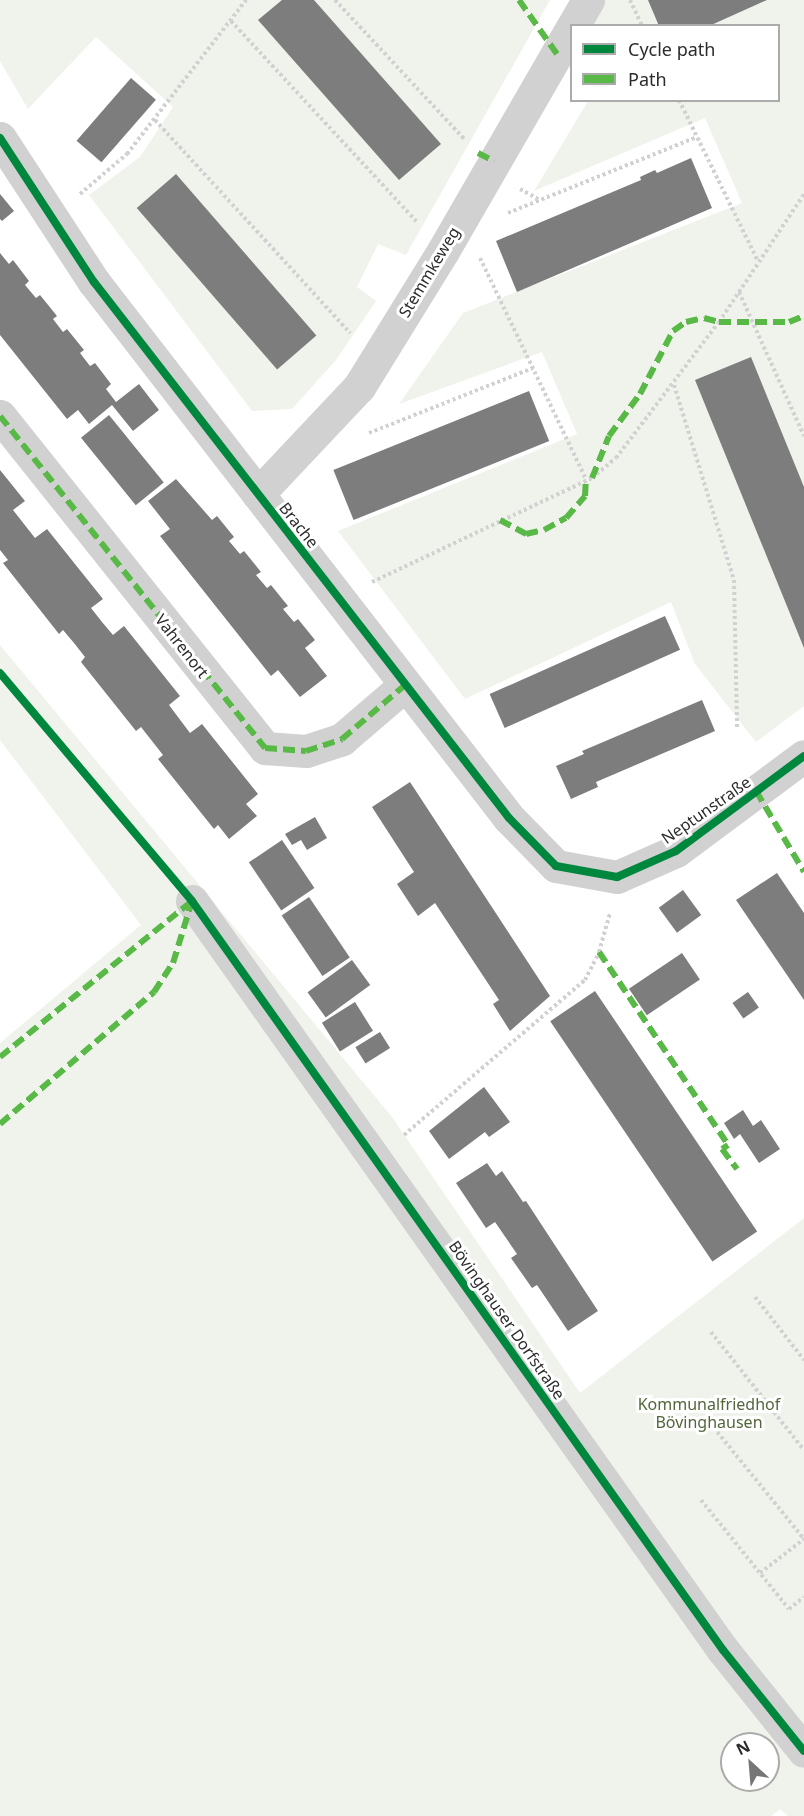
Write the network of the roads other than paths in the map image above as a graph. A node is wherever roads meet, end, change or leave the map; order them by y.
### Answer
1 (588, 0) edge
2 (574, 24) edge
3 (570, 31) edge
4 (0, 138) edge
5 (0, 416) edge
6 (258, 494) junction
7 (405, 685) junction
8 (804, 756) edge
9 (617, 876) joint
10 (192, 902) dead end
11 (804, 1751) edge

1 - 2 street, Stemmkeweg
3 - 6 street, Stemmkeweg
4 - 6 street, Brache
5 - 7 street, Vahrenort
6 - 7 street, Brache
7 - 9 street, Brache
8 - 9 street, Neptunstraße
10 - 11 street, Bövinghauser Dorfstraße

